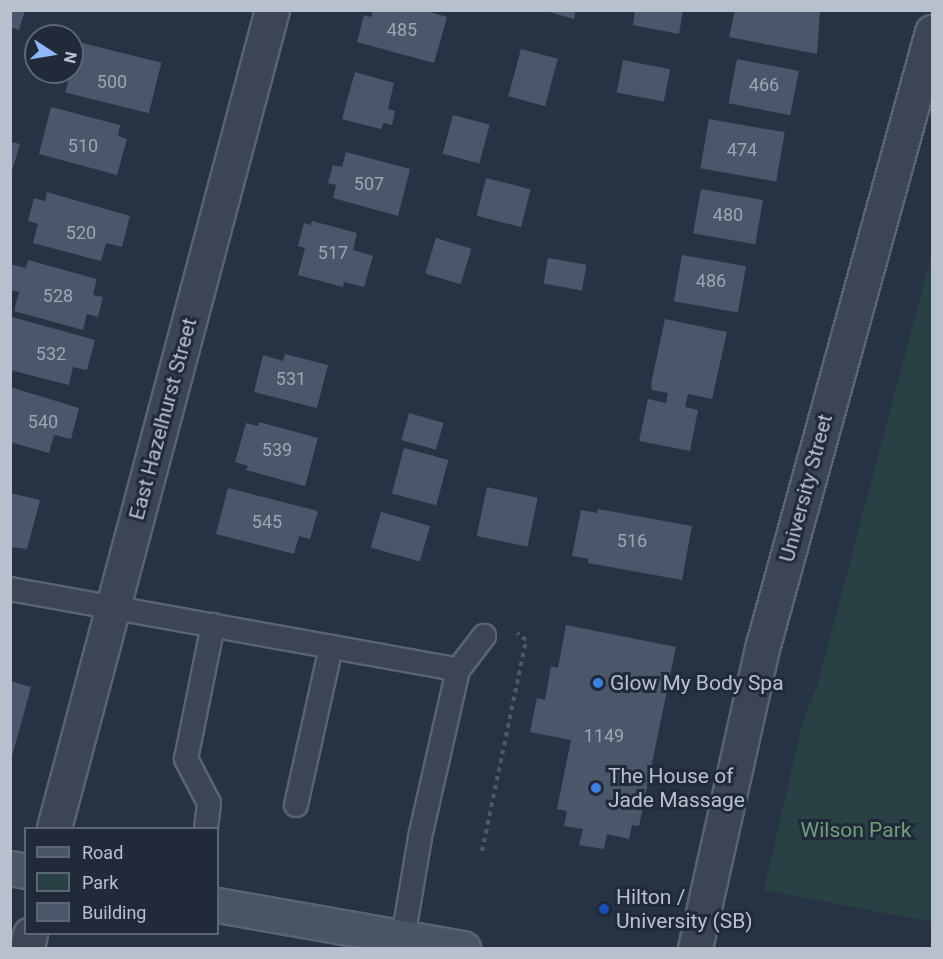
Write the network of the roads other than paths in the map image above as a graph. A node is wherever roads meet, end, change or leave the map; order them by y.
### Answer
1 (272, 10) edge
2 (933, 32) edge
3 (10, 589) edge
4 (113, 606) junction
5 (213, 625) junction
6 (484, 636) road end
7 (331, 646) junction
8 (458, 670) junction
9 (296, 805) dead end
10 (54, 827) edge
11 (206, 827) edge
12 (219, 905) edge
13 (403, 938) junction
14 (351, 939) edge
15 (463, 948) edge
16 (695, 948) edge

1 - 4 street, East Hazelhurst Street
2 - 16 street, University Street
3 - 4 lane
4 - 5 lane
4 - 10 street, East Hazelhurst Street
5 - 7 lane
5 - 11 lane
6 - 8 lane
7 - 8 lane
7 - 9 lane
8 - 13 lane
12 - 14 street
13 - 14 street
13 - 15 street

